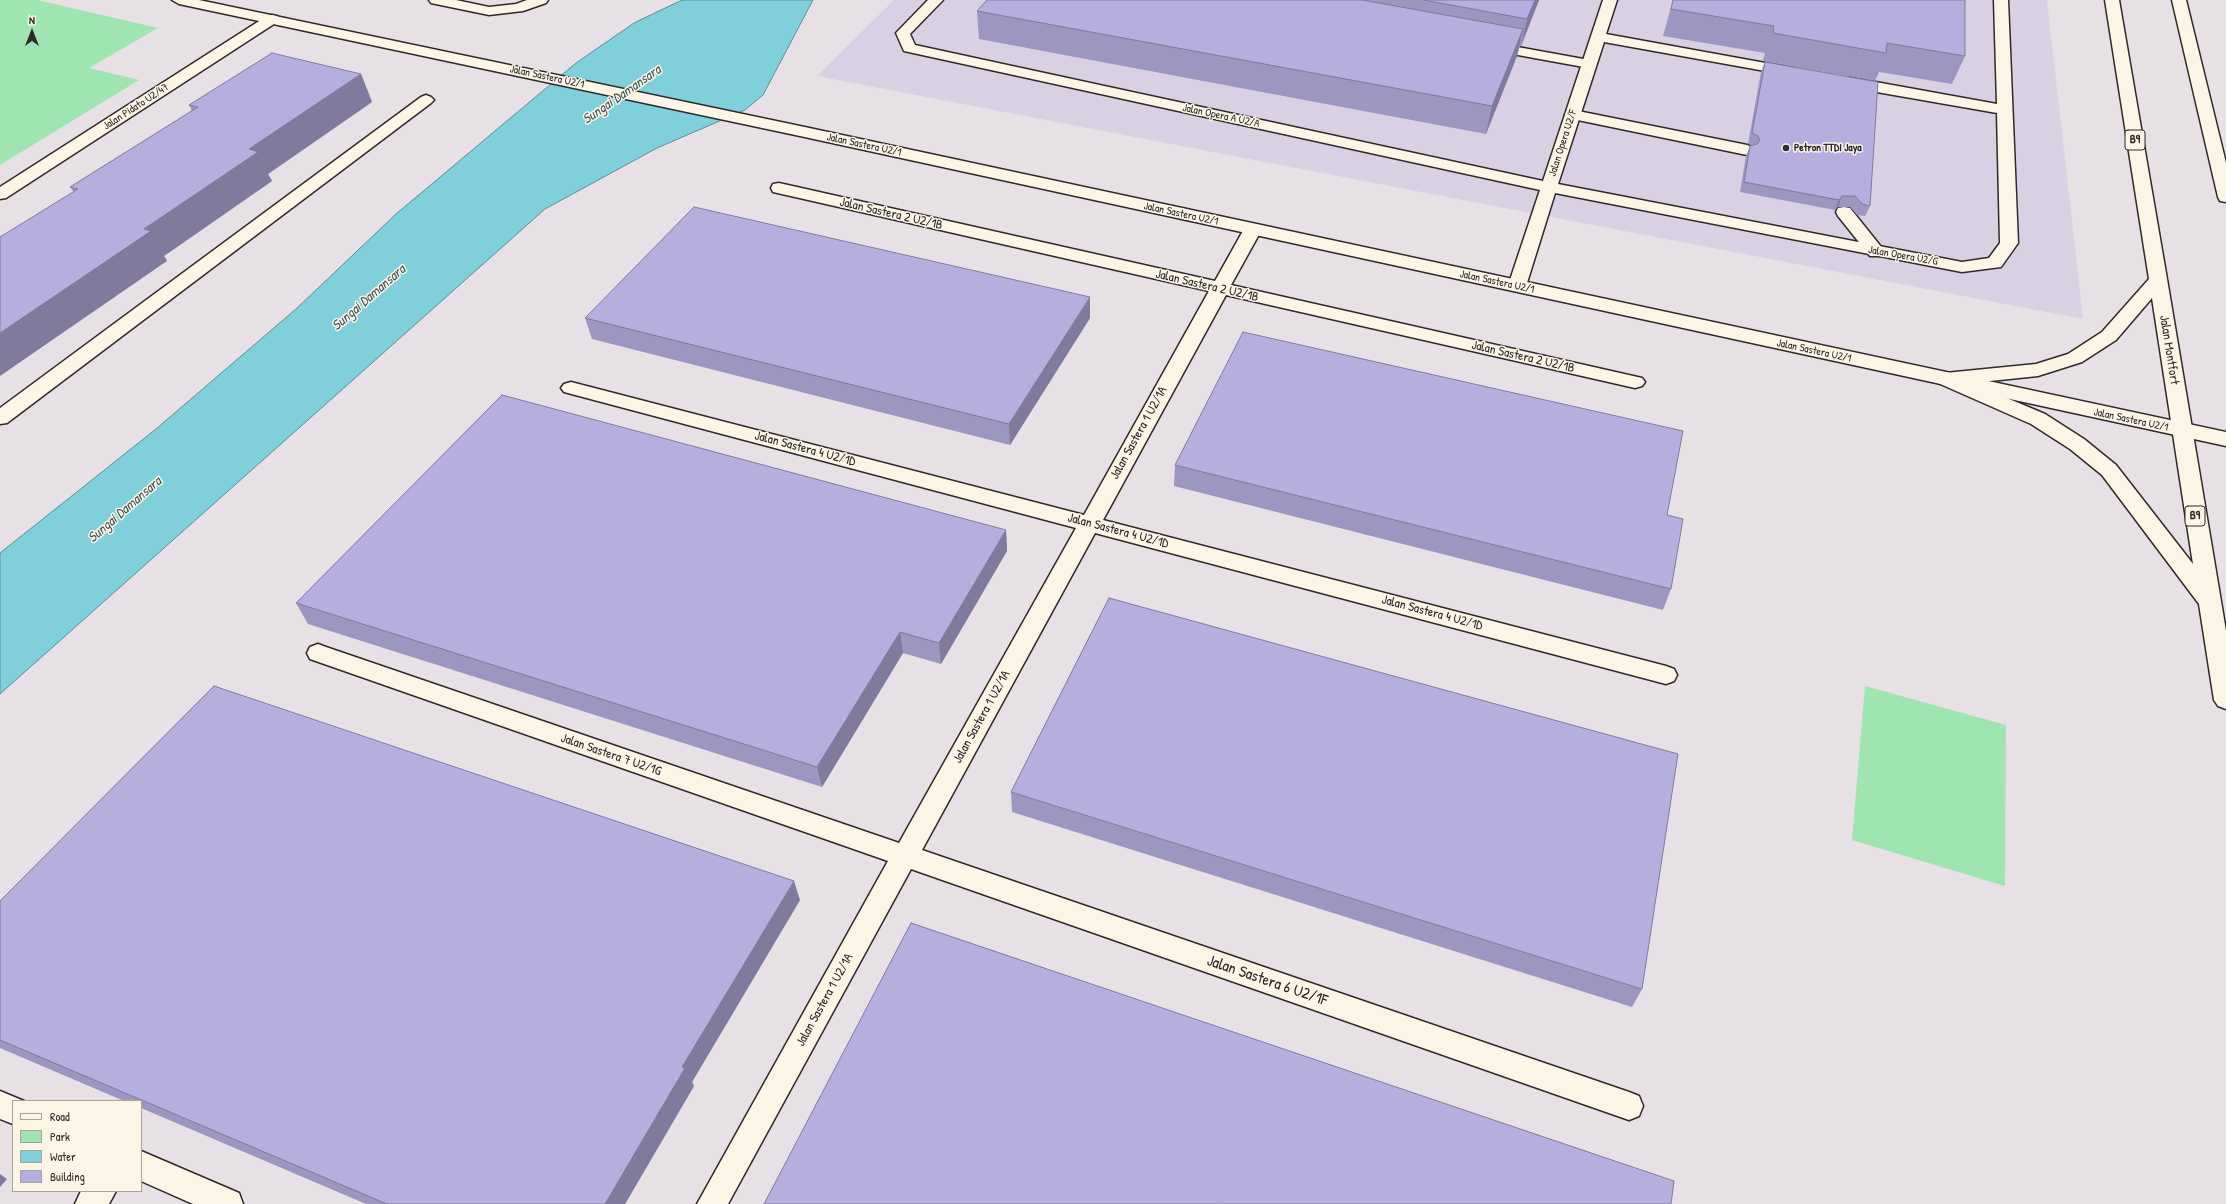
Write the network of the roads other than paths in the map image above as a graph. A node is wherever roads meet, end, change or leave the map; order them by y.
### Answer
1 (179, 0) edge
2 (436, 0) edge
3 (541, 0) edge
4 (936, 0) edge
5 (1610, 0) edge
6 (2001, 0) edge
7 (2112, 0) edge
8 (2179, 0) edge
9 (272, 19) junction
10 (1598, 37) junction
11 (1473, 42) edge
12 (1589, 64) junction
13 (1809, 75) edge
14 (1832, 79) edge
15 (426, 100) dead end
16 (2004, 110) junction
17 (1573, 115) junction
18 (1747, 150) dead end
19 (1549, 187) junction
20 (779, 188) dead end
21 (0, 194) edge
22 (2226, 198) edge
23 (1844, 212) dead end
24 (1252, 229) junction
25 (1876, 252) junction
26 (2158, 279) junction
27 (1517, 286) junction
28 (1220, 289) junction
29 (1945, 379) junction
30 (1635, 382) dead end
31 (571, 388) dead end
32 (0, 418) edge
33 (2182, 431) junction
34 (2226, 439) edge
35 (1089, 523) junction
36 (2208, 601) junction
37 (318, 653) dead end
38 (1666, 675) dead end
39 (2226, 700) edge
40 (905, 856) junction
41 (0, 1105) edge
42 (1629, 1106) dead end
43 (12, 1110) edge
44 (142, 1166) edge
45 (99, 1192) edge
46 (90, 1204) edge
47 (228, 1204) edge
48 (712, 1204) edge

1 - 9 street, Jalan Sastera U2/1
2 - 3 street
4 - 19 street, Jalan Opera A U2/A
5 - 10 street, Jalan Opera U2/F
6 - 16 street, Jalan Opera U2/G
7 - 26 street, Jalan Montfort / B9
8 - 22 street
9 - 21 street, Jalan Pidato U2/47
9 - 24 street, Jalan Sastera U2/1
10 - 12 street, Jalan Opera U2/F
10 - 13 street
11 - 12 street
12 - 17 street, Jalan Opera U2/F
14 - 16 street
15 - 32 street
16 - 25 street, Jalan Opera U2/G
17 - 18 street
17 - 19 street, Jalan Opera U2/F
19 - 25 street, Jalan Opera U2/G
19 - 27 street, Jalan Opera U2/F
20 - 28 street, Jalan Sastera 2 U2/1B
23 - 25 street
24 - 27 street, Jalan Sastera U2/1
24 - 28 street, Jalan Sastera 1 U2/1A
26 - 29 street
26 - 33 street, Jalan Montfort / B9
27 - 29 street, Jalan Sastera U2/1
28 - 30 street, Jalan Sastera 2 U2/1B
28 - 35 street, Jalan Sastera 1 U2/1A
29 - 33 street, Jalan Sastera U2/1
29 - 36 street
31 - 35 street, Jalan Sastera 4 U2/1D
33 - 34 street, Jalan Sastera U2/1
33 - 36 street, Jalan Montfort / B9
35 - 38 street, Jalan Sastera 4 U2/1D
35 - 40 street, Jalan Sastera 1 U2/1A
36 - 39 street, Jalan Montfort / B9
37 - 40 street, Jalan Sastera 7 U2/1G
40 - 42 street, Jalan Sastera 6 U2/1F
40 - 48 street, Jalan Sastera 1 U2/1A
41 - 43 street
44 - 47 street
45 - 46 street

